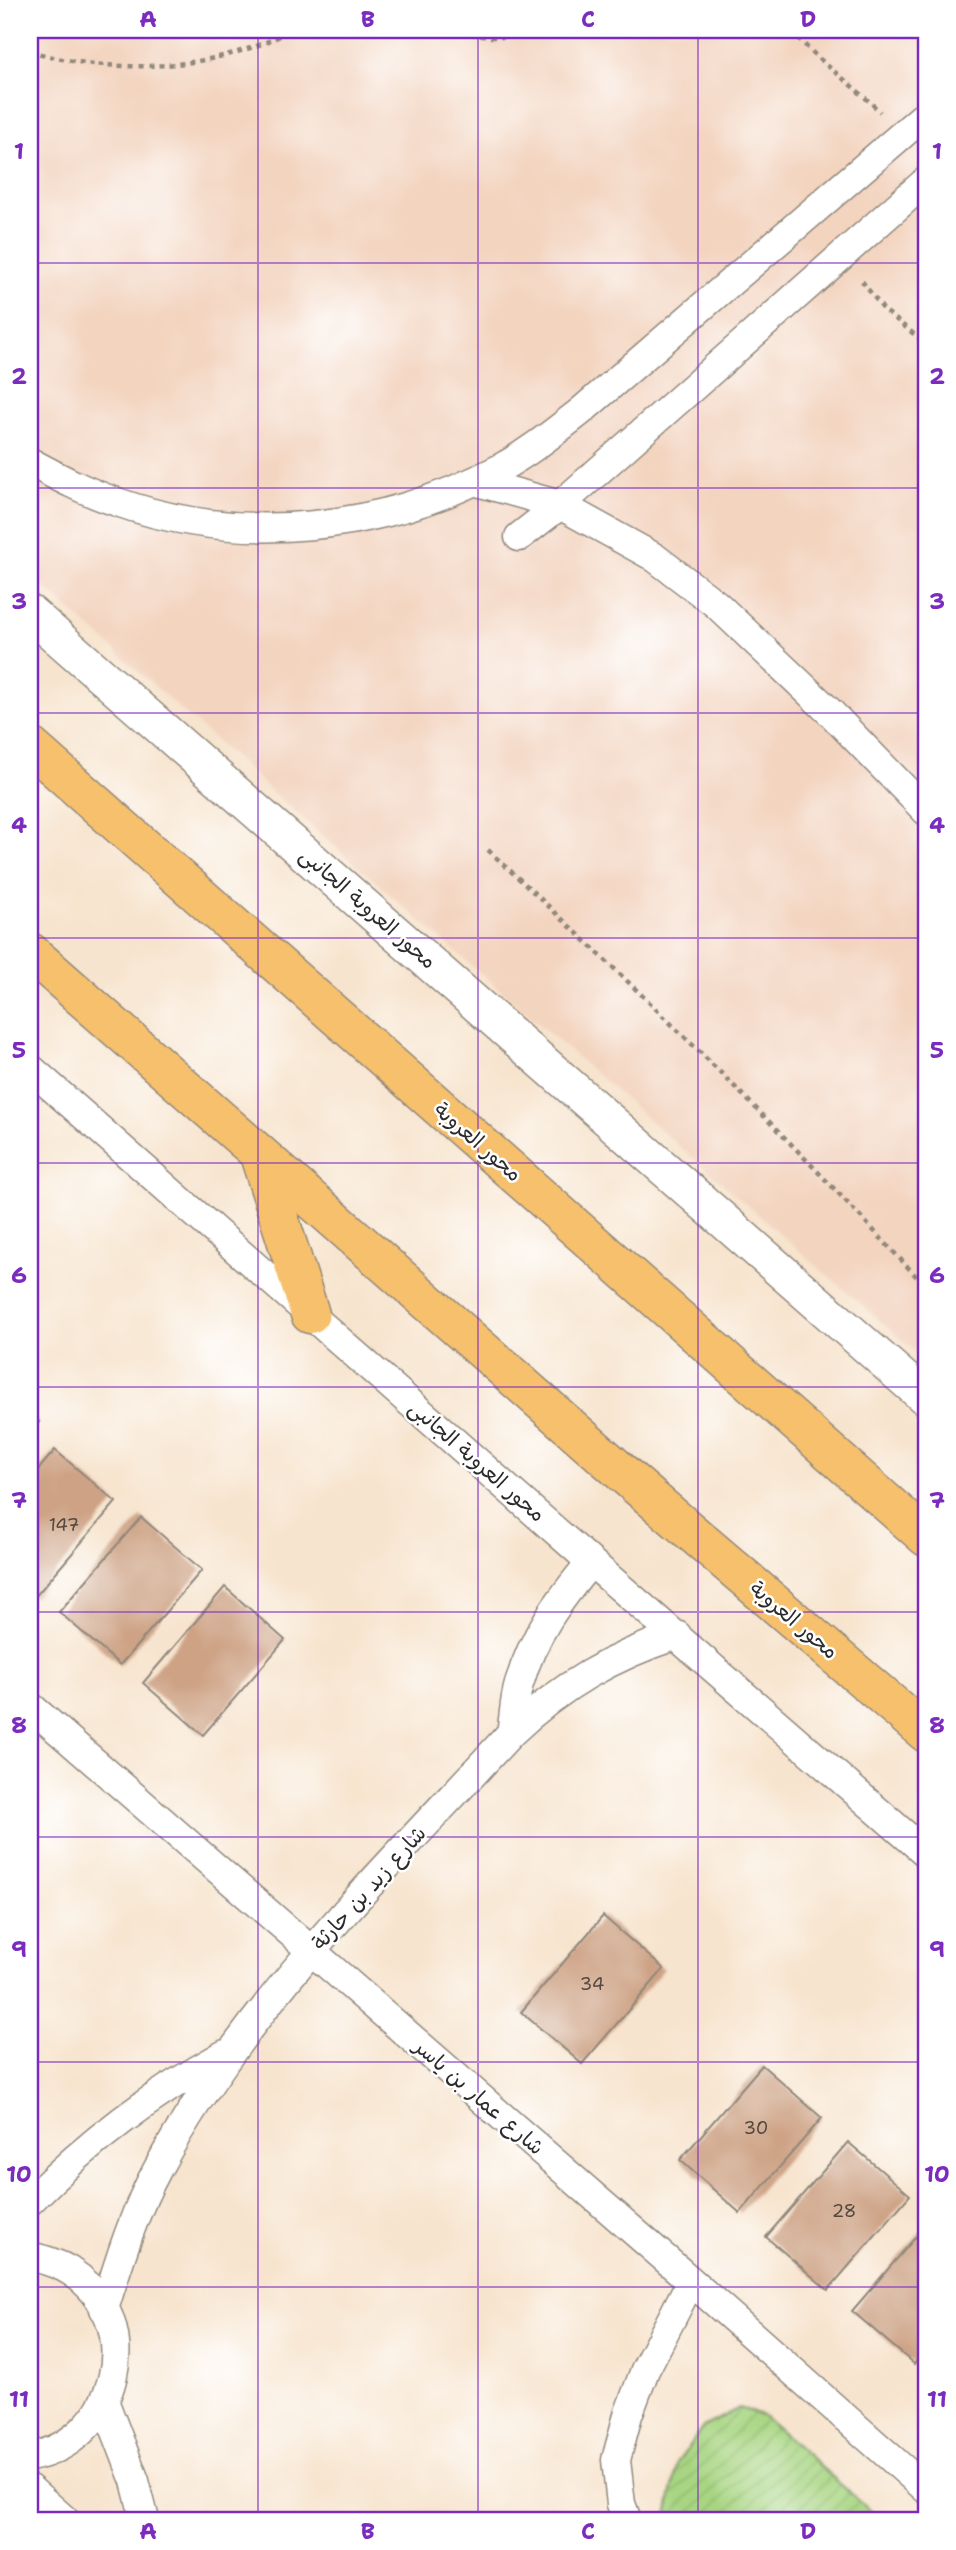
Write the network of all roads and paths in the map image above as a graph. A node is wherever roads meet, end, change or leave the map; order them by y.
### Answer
1 (292, 30) edge
2 (461, 30) edge
3 (530, 30) edge
4 (791, 30) edge
5 (30, 51) edge
6 (926, 114) edge
7 (903, 134) junction
8 (926, 181) edge
9 (842, 255) junction
10 (926, 344) edge
11 (30, 462) edge
12 (474, 481) junction
13 (560, 505) junction
14 (519, 537) dead end
15 (30, 613) edge
16 (30, 746) edge
17 (926, 811) edge
18 (488, 850) dead end
19 (30, 953) edge
20 (30, 1068) edge
21 (259, 1156) junction
22 (926, 1287) edge
23 (310, 1314) junction
24 (926, 1398) edge
25 (926, 1537) edge
26 (591, 1562) junction
27 (677, 1635) junction
28 (30, 1706) edge
29 (926, 1732) edge
30 (511, 1733) junction
31 (926, 1853) edge
32 (311, 1951) junction
33 (234, 2049) junction
34 (30, 2201) edge
35 (30, 2256) edge
36 (691, 2281) junction
37 (104, 2309) junction
38 (105, 2403) junction
39 (30, 2457) edge
40 (30, 2488) edge
41 (926, 2489) edge
42 (65, 2520) edge
43 (145, 2520) edge
44 (626, 2520) edge

1 - 5 path
2 - 3 path
4 - 7 path
6 - 7 street
7 - 12 street
8 - 9 street
9 - 10 path
9 - 13 street
11 - 12 street
12 - 13 street
13 - 14 street
13 - 17 street
15 - 24 street, محور العروبة الجانبى
16 - 25 main road, محور العروبة
18 - 22 path
19 - 21 main road, محور العروبة
20 - 23 street, محور العروبة الجانبى
21 - 23 main road
21 - 29 main road, محور العروبة
23 - 26 street, محور العروبة الجانبى
26 - 27 street, محور العروبة الجانبى
26 - 30 street
27 - 30 street, شارع زيد بن حارثة
27 - 31 street, محور العروبة الجانبى
28 - 32 street, شارع عمار بن ياسر
30 - 32 street, شارع زيد بن حارثة
32 - 33 street, شارع زيد بن حارثة
32 - 36 street, شارع عمار بن ياسر
33 - 34 street, شارع زيد بن حارثة
33 - 37 street, شارع زيد بن حارثة
35 - 37 street
36 - 41 street, شارع عمار بن ياسر
36 - 44 street
37 - 38 street
38 - 39 street
38 - 43 street
40 - 42 street

